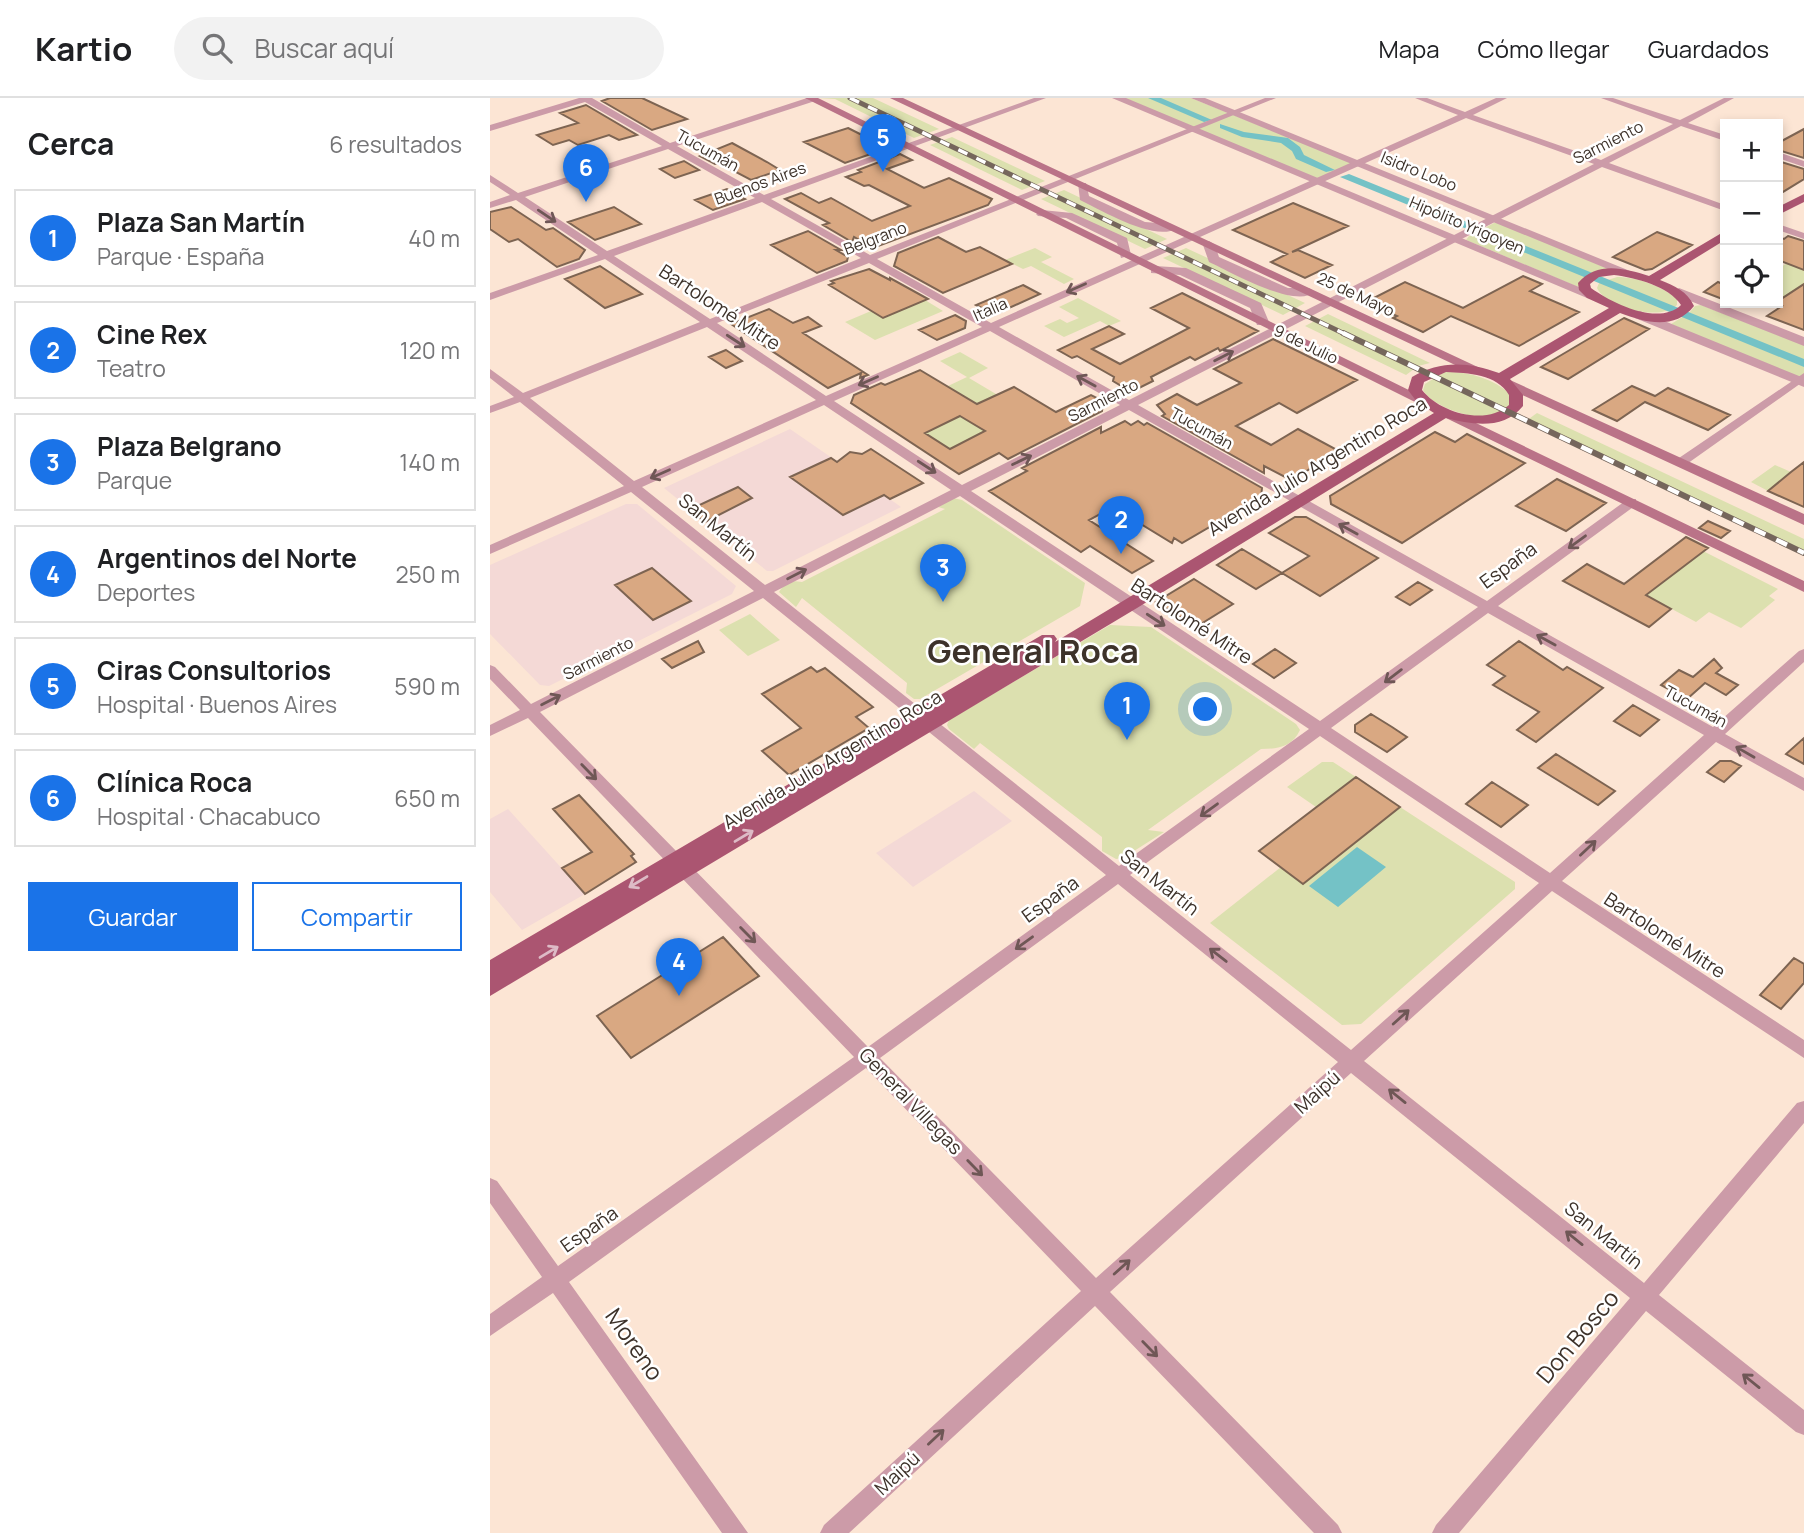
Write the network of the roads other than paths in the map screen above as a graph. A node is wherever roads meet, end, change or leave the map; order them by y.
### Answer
1 (586, 98) edge
2 (895, 98) edge
3 (1042, 98) edge
4 (1117, 98) edge
5 (1196, 98) edge
6 (1272, 98) edge
7 (1419, 98) edge
8 (1503, 98) edge
9 (1605, 98) edge
10 (1730, 98) edge
11 (811, 99) edge
12 (1234, 113) junction
13 (1466, 115) junction
14 (1681, 123) junction
15 (490, 128) edge
16 (959, 128) junction
17 (1192, 130) junction
18 (1720, 136) edge
19 (670, 146) junction
20 (906, 147) junction
21 (1783, 157) edge
22 (1357, 163) junction
23 (1601, 163) junction
24 (1804, 164) edge
25 (490, 178) edge
26 (1068, 179) junction
27 (1317, 181) junction
28 (1082, 186) joint
29 (1804, 188) edge
30 (517, 196) junction
31 (1804, 197) edge
32 (762, 198) junction
33 (1014, 200) junction
34 (1783, 201) edge
35 (490, 205) edge
36 (1720, 206) edge
37 (1783, 209) edge
38 (1042, 214) joint
39 (1493, 218) junction
40 (1171, 228) joint
41 (1783, 229) edge
42 (1804, 236) edge
43 (1192, 237) junction
44 (1453, 238) junction
45 (1720, 238) edge
46 (1209, 245) joint
47 (1723, 245) edge
48 (607, 255) junction
49 (1125, 255) joint
50 (867, 257) junction
51 (1138, 261) junction
52 (1629, 273) junction
53 (1654, 282) junction
54 (1309, 292) joint
55 (1679, 292) junction
56 (1592, 295) junction
57 (490, 297) edge
58 (1329, 301) junction
59 (1606, 302) junction
60 (1620, 307) junction
61 (1640, 315) junction
62 (710, 324) junction
63 (989, 326) junction
64 (1276, 329) junction
65 (1804, 342) edge
66 (490, 372) edge
67 (1492, 376) junction
68 (1802, 380) edge
69 (521, 397) junction
70 (826, 400) junction
71 (1129, 405) junction
72 (1437, 408) junction
73 (490, 410) edge
74 (1681, 463) junction
75 (633, 486) junction
76 (961, 489) junction
77 (1294, 498) junction
78 (1632, 502) junction
79 (1804, 520) edge
80 (490, 550) edge
81 (1804, 587) edge
82 (763, 591) junction
83 (1125, 600) junction
84 (1486, 607) junction
85 (1804, 654) edge
86 (490, 670) edge
87 (529, 710) junction
88 (923, 720) junction
89 (1321, 729) junction
90 (490, 731) edge
91 (1713, 734) junction
92 (1804, 785) edge
93 (680, 866) junction
94 (1117, 876) junction
95 (1551, 883) junction
96 (490, 970) edge
97 (490, 987) edge
98 (1804, 1049) edge
99 (868, 1057) junction
100 (1352, 1060) junction
101 (1804, 1109) edge
102 (490, 1187) edge
103 (556, 1278) junction
104 (1095, 1292) junction
105 (1646, 1295) junction
106 (490, 1326) edge
107 (1804, 1424) edge
108 (736, 1533) edge
109 (832, 1533) edge
110 (1330, 1533) edge
111 (1444, 1533) edge

1 - 15 street
1 - 19 street, Tucumán
2 - 16 main road
3 - 16 street, Buenos Aires
4 - 17 street, Hipólito Yrigoyen
5 - 12 street, Isidro Lobo
6 - 12 street, Belgrano
7 - 13 street
8 - 13 street, Italia
9 - 14 street
10 - 14 street, Sarmiento
11 - 19 street
11 - 20 main road
12 - 17 street, Belgrano
12 - 22 street, Isidro Lobo
13 - 22 street, Italia
13 - 23 street
14 - 18 street
14 - 23 street, Sarmiento
16 - 20 street, Buenos Aires
16 - 26 main road
17 - 26 street, Belgrano
17 - 27 street, Hipólito Yrigoyen
19 - 30 street
19 - 32 street, Tucumán
20 - 32 street, Buenos Aires
20 - 33 main road
21 - 24 street
22 - 27 street, Italia
22 - 39 street, Isidro Lobo
23 - 36 street
23 - 39 street, Sarmiento
25 - 30 street, Bartolomé Mitre
26 - 28 main road
26 - 33 street, Belgrano
27 - 43 street, Italia
27 - 44 street, Hipólito Yrigoyen
28 - 40 street
29 - 34 main road
30 - 35 street
30 -> 48 street, Bartolomé Mitre
31 - 37 main road
32 - 48 street, Buenos Aires
32 - 50 street, Tucumán
33 - 38 main road
33 - 50 street, Belgrano
38 - 49 street
39 - 44 street, Sarmiento
39 - 52 street, Isidro Lobo
40 - 43 main road
41 - 42 street
43 - 46 main road
43 - 51 street, Italia
44 - 56 street, Hipólito Yrigoyen
44 - 58 street, Sarmiento
45 - 53 main road
46 - 54 street
47 - 53 main road
48 - 57 street, Buenos Aires
48 - 62 street, Bartolomé Mitre
49 - 51 main road, 9 de Julio
50 - 62 street, Belgrano
50 - 63 street, Tucumán
51 -> 63 street, Italia
51 - 64 main road, 9 de Julio
52 - 53 main road
52 - 56 main road
53 - 55 main road
54 - 58 main road, 25 de Mayo
55 - 61 main road
55 - 65 street
56 - 59 main road, Hipólito Yrigoyen
58 - 64 street, Sarmiento
58 - 67 main road, 25 de Mayo
59 - 60 main road, Hipólito Yrigoyen
59 - 67 main road, Avenida Julio Argentino Roca
60 - 61 main road, Hipólito Yrigoyen
60 - 67 main road
61 - 68 street, Hipólito Yrigoyen
62 - 69 street, Belgrano
62 -> 70 street, Bartolomé Mitre
63 -> 70 street, Italia
71 -> 63 street, Tucumán
71 -> 64 street, Sarmiento
64 - 72 main road, 9 de Julio
66 - 69 street, San Martín
67 - 72 main road, Avenida Julio Argentino Roca
67 - 72 main road, Avenida Julio Argentino Roca
67 - 74 main road, 25 de Mayo
68 - 74 street
69 - 73 street, Belgrano
69 - 75 street, San Martín
70 -> 75 street, Italia
70 -> 76 street, Bartolomé Mitre
76 -> 71 street, Sarmiento
71 - 77 street, Tucumán
72 - 77 main road, Avenida Julio Argentino Roca
72 - 78 main road, 9 de Julio
74 - 79 main road, 25 de Mayo
75 - 80 street, Italia
75 - 82 street, San Martín
82 -> 76 street, Sarmiento
76 - 83 street, Bartolomé Mitre
77 - 83 main road, Avenida Julio Argentino Roca
84 -> 77 street, Tucumán
78 - 81 main road, 9 de Julio
78 -> 84 street, España
87 -> 82 street, Sarmiento
82 - 88 street, San Martín
83 - 88 main road, Avenida Julio Argentino Roca
83 -> 89 street, Bartolomé Mitre
84 -> 89 street, España
91 -> 84 street, Tucumán
85 - 91 street, Maipú
86 - 87 street, General Villegas
87 - 90 street, Sarmiento
87 -> 93 street, General Villegas
88 - 93 main road, Avenida Julio Argentino Roca
88 - 94 street, San Martín
89 -> 94 street, España
89 - 95 street, Bartolomé Mitre
92 -> 91 street, Tucumán
95 -> 91 street, Maipú
93 -> 96 main road, Avenida Julio Argentino Roca
97 -> 93 main road, Avenida Julio Argentino Roca
93 -> 99 street, General Villegas
94 -> 99 street, España
100 -> 94 street, San Martín
95 - 98 street, Bartolomé Mitre
100 -> 95 street, Maipú
99 - 103 street, España
99 -> 104 street, General Villegas
104 -> 100 street, Maipú
105 -> 100 street, San Martín
101 - 105 street, Don Bosco
102 - 103 street, Moreno
103 - 106 street, España
103 - 108 street, Moreno
109 -> 104 street, Maipú
104 -> 110 street, General Villegas
107 -> 105 street, San Martín
105 - 111 street, Don Bosco

